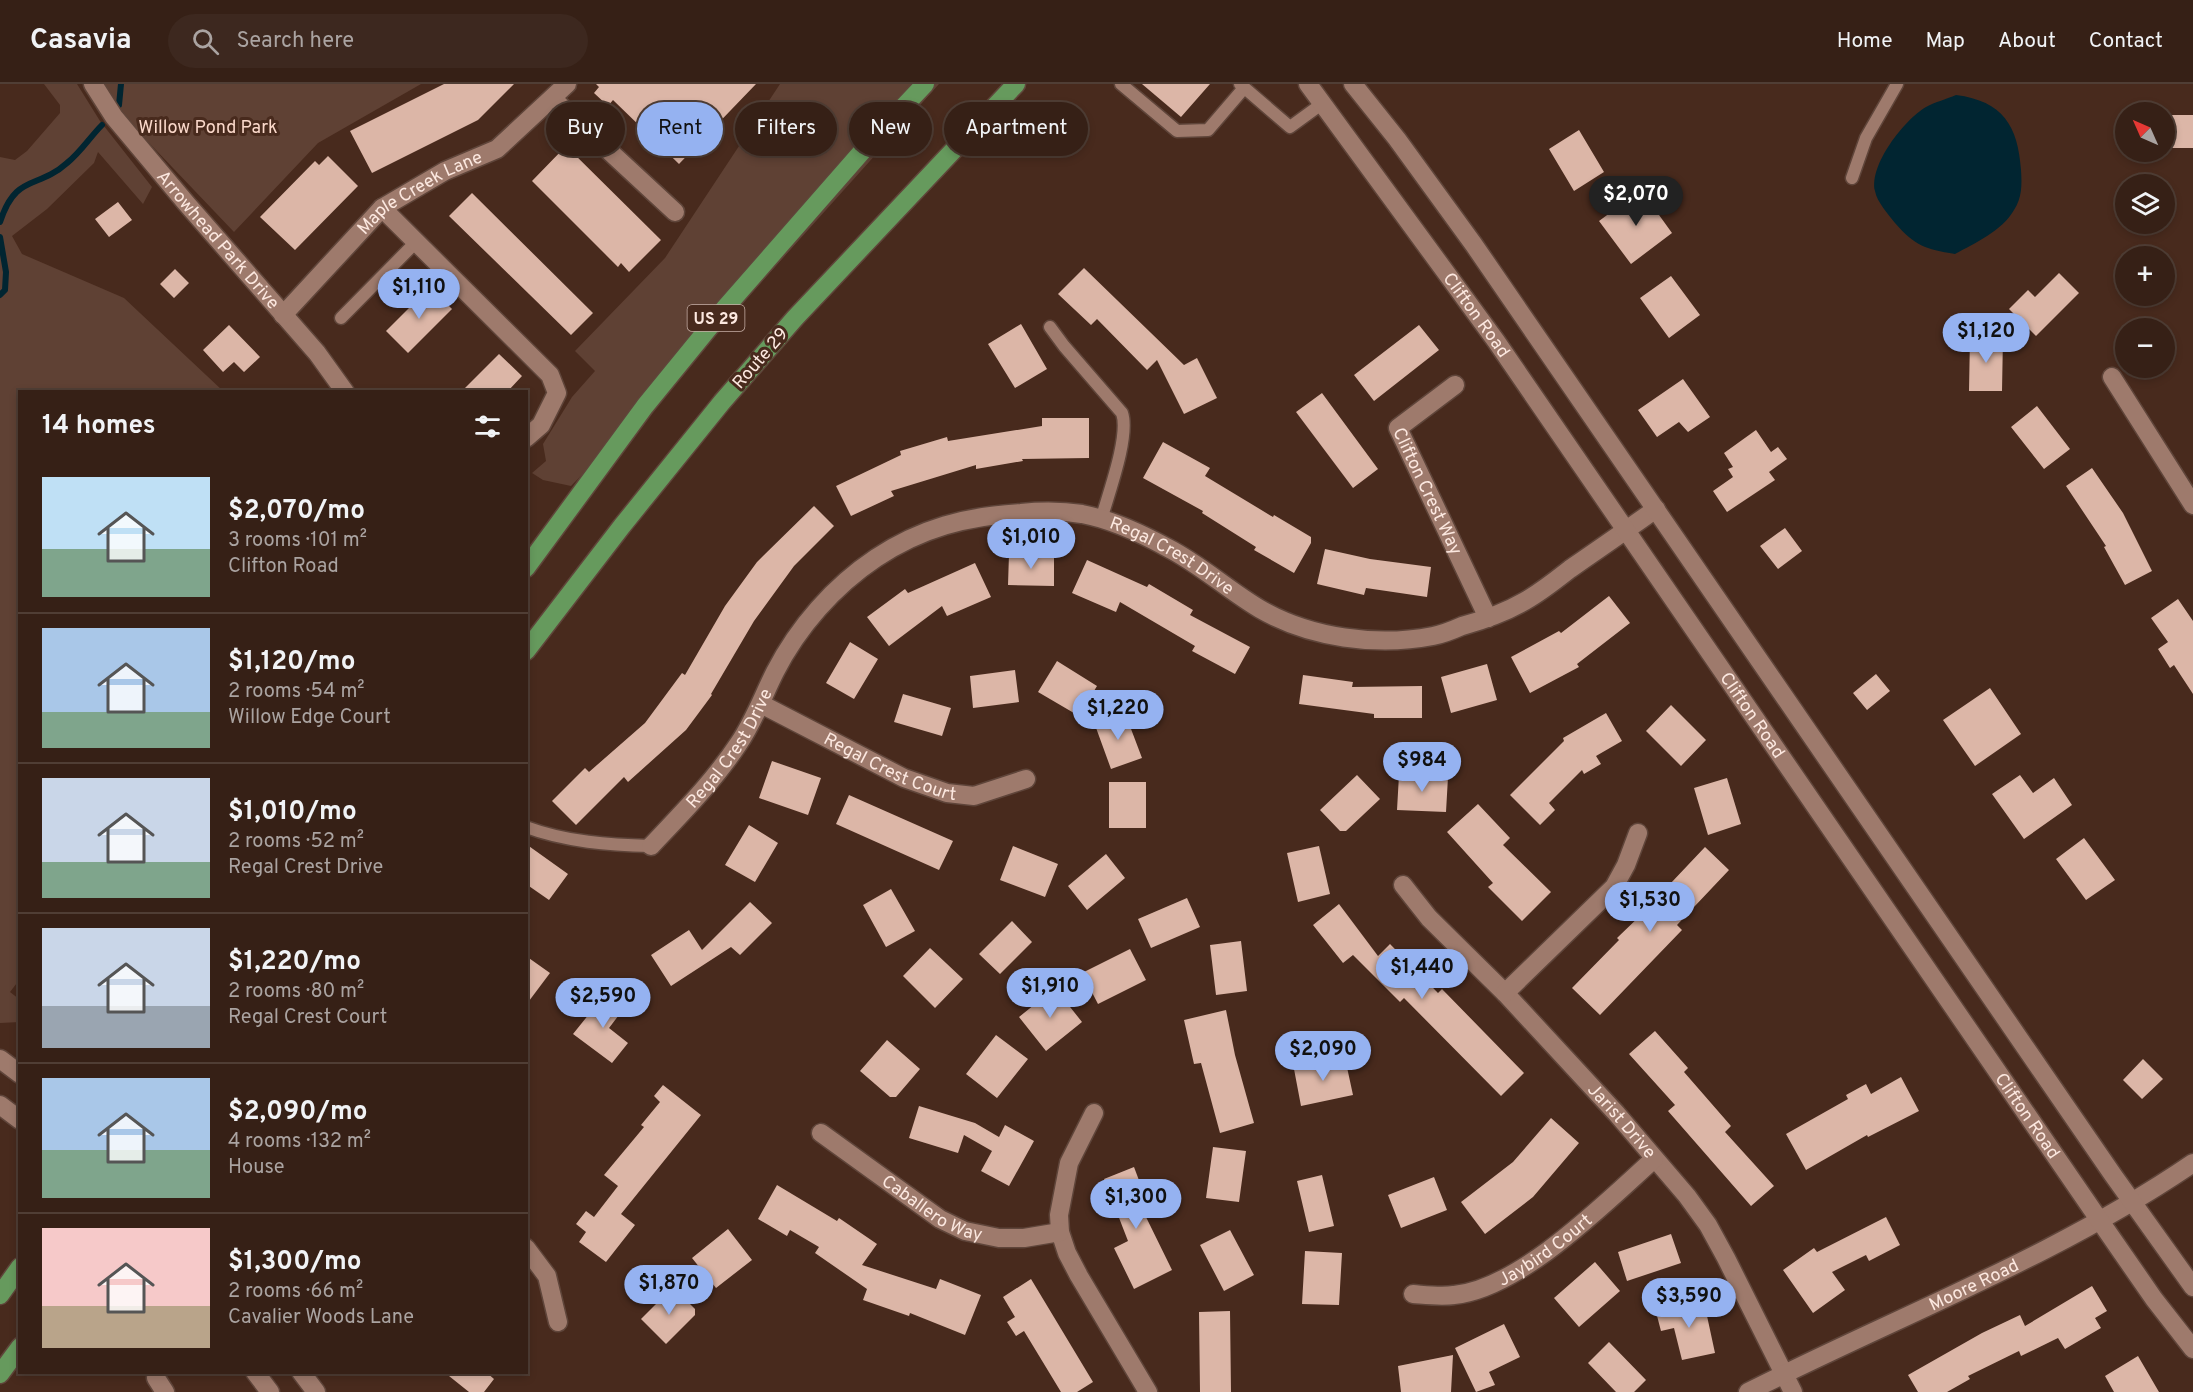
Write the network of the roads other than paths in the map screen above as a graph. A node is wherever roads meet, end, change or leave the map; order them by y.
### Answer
1 (93, 84) edge
2 (567, 84) edge
3 (925, 84) edge
4 (1016, 84) edge
5 (1121, 84) edge
6 (1308, 84) edge
7 (1353, 84) edge
8 (1897, 84) edge
9 (1242, 86) edge
10 (553, 99) junction
11 (1323, 103) junction
12 (1852, 178) dead end
13 (382, 208) junction
14 (675, 212) dead end
15 (416, 242) junction
16 (283, 315) junction
17 (341, 318) dead end
18 (1050, 327) dead end
19 (2112, 377) dead end
20 (1455, 385) dead end
21 (344, 390) edge
22 (528, 436) edge
23 (2193, 505) edge
24 (1656, 510) junction
25 (1101, 520) junction
26 (1627, 530) junction
27 (528, 565) edge
28 (1488, 618) junction
29 (528, 648) edge
30 (761, 704) junction
31 (1026, 779) dead end
32 (528, 828) edge
33 (1638, 833) dead end
34 (651, 846) joint
35 (1403, 885) dead end
36 (1505, 993) junction
37 (0, 1059) edge
38 (18, 1072) edge
39 (0, 1105) edge
40 (1094, 1113) dead end
41 (18, 1118) edge
42 (821, 1133) dead end
43 (1654, 1159) junction
44 (2193, 1163) edge
45 (2132, 1202) junction
46 (2100, 1221) junction
47 (1060, 1232) junction
48 (528, 1251) edge
49 (18, 1270) edge
50 (2193, 1287) edge
51 (1413, 1294) dead end
52 (0, 1295) edge
53 (558, 1322) dead end
54 (2193, 1349) edge
55 (18, 1350) edge
56 (0, 1374) edge
57 (256, 1374) edge
58 (303, 1374) edge
59 (1784, 1374) junction
60 (270, 1392) edge
61 (316, 1392) edge
62 (1148, 1392) edge
63 (1748, 1392) edge
64 (1793, 1392) edge

1 - 16 street, Arrowhead Park Drive
2 - 10 street, Maple Creek Lane
3 - 27 main road, US 29
4 - 29 main road, Route 29
5 - 9 lane
6 - 11 street, Clifton Road
7 - 24 street, Clifton Road
8 - 12 lane
9 - 11 lane
10 - 13 street, Maple Creek Lane
10 - 14 street
11 - 26 street, Clifton Road
13 - 15 street
13 - 16 street, Maple Creek Lane
15 - 17 lane
15 - 22 street
16 - 21 street, Arrowhead Park Drive
18 - 25 lane
19 - 23 street
20 - 28 street, Clifton Crest Way
24 - 26 street, Regal Crest Drive
24 - 45 street, Clifton Road
25 - 28 street, Regal Crest Drive
25 - 30 street, Regal Crest Drive
26 - 28 street, Regal Crest Drive
26 - 46 street, Clifton Road
30 - 31 street, Regal Crest Court
30 - 34 street, Regal Crest Drive
32 - 34 lane
33 - 36 street
35 - 36 street, Jarist Drive
36 - 43 street, Jarist Drive
37 - 38 street
39 - 41 street
40 - 47 street
42 - 47 street, Caballero Way
43 - 51 street, Jaybird Court
43 - 59 street, Jarist Drive
44 - 45 street, Moore Road
45 - 46 street, Moore Road
45 - 50 street, Clifton Road
46 - 54 street, Clifton Road
46 - 59 street, Moore Road
47 - 62 street
48 - 53 street
49 - 52 main road
55 - 56 main road
57 - 60 street
58 - 61 street
59 - 63 street, Moore Road
59 - 64 street, Jarist Drive

